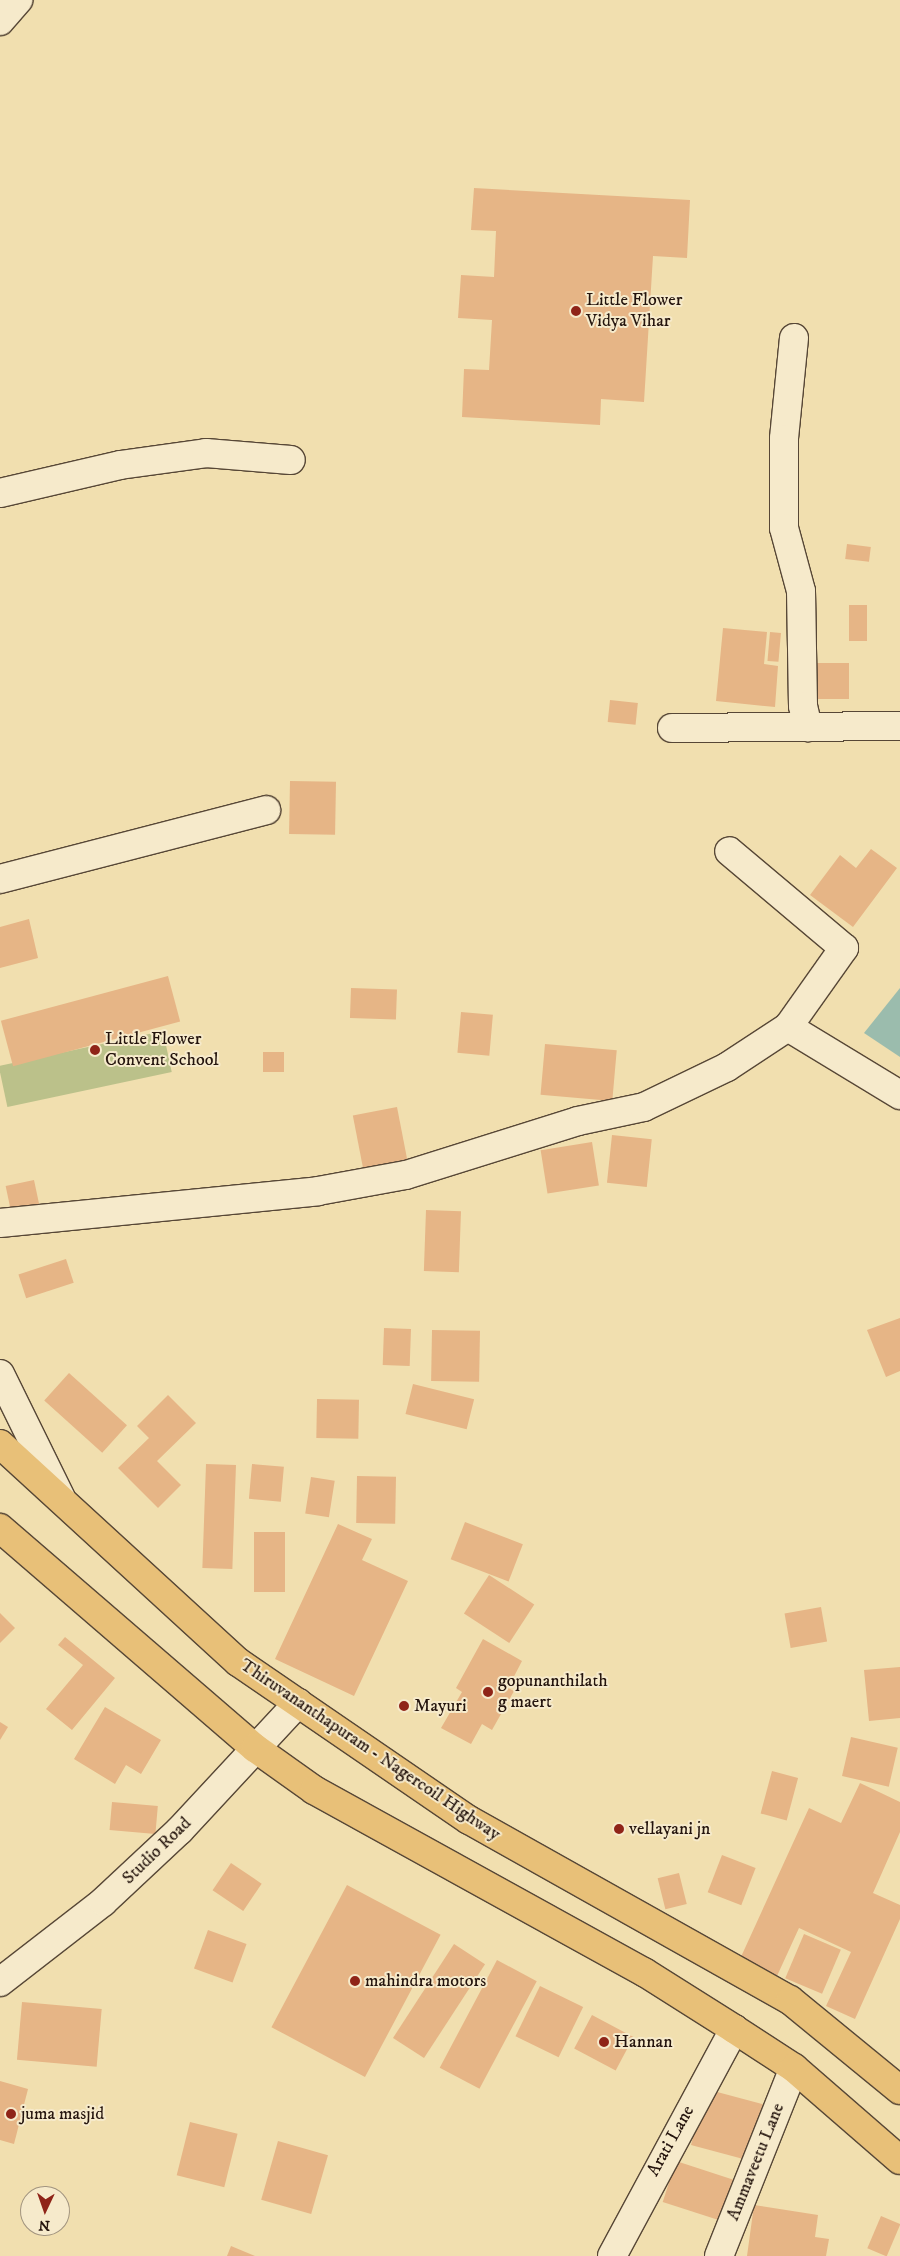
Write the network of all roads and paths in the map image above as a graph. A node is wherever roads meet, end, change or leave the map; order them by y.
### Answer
1 (18, 0) edge
2 (0, 21) edge
3 (794, 338) dead end
4 (290, 460) dead end
5 (0, 493) edge
6 (900, 726) edge
7 (808, 727) junction
8 (672, 728) dead end
9 (266, 810) dead end
10 (729, 851) dead end
11 (0, 879) edge
12 (788, 1027) junction
13 (900, 1095) edge
14 (0, 1223) edge
15 (0, 1374) edge
16 (0, 1444) edge
17 (65, 1506) junction
18 (0, 1528) edge
19 (298, 1703) junction
20 (255, 1748) junction
21 (0, 1982) edge
22 (734, 2028) junction
23 (794, 2068) junction
24 (900, 2090) edge
25 (900, 2160) edge
26 (612, 2256) edge
27 (719, 2256) edge

1 - 2 street
3 - 7 street
4 - 5 street
6 - 7 street
7 - 8 street
9 - 11 street
10 - 12 street
12 - 13 street
12 - 14 street
15 - 17 street
16 - 17 main road, Thiruvananthapuram - Nagercoil Highway
17 - 19 main road, Thiruvananthapuram - Nagercoil Highway
18 - 20 main road
19 - 20 street, Studio Road
19 - 24 main road, Thiruvananthapuram - Nagercoil Highway
20 - 21 street, Studio Road
20 - 22 main road
22 - 23 main road
22 - 26 street, Arati Lane
23 - 25 main road
23 - 27 street, Ammaveetu Lane

